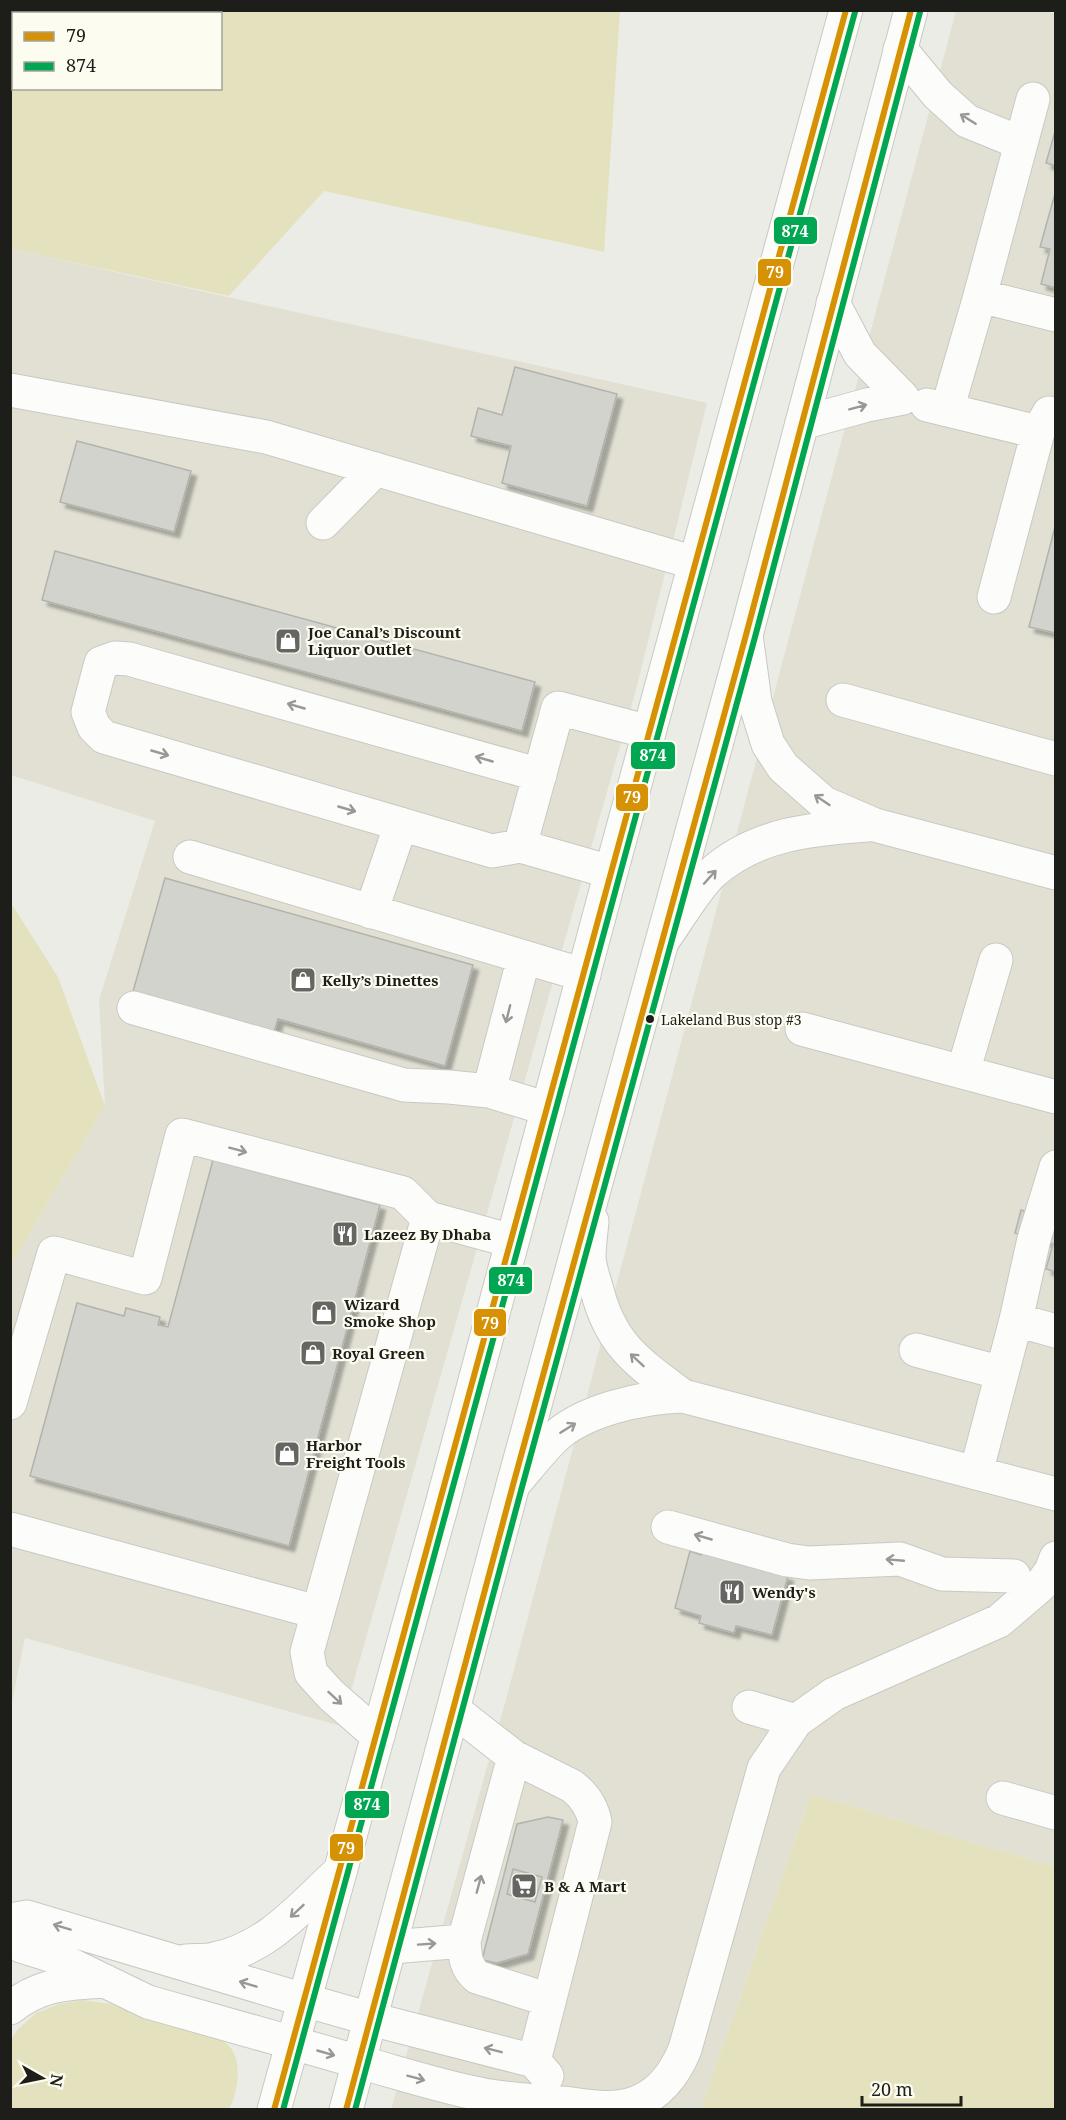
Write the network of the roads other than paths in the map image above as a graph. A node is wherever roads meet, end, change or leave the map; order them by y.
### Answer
1 (846, 10) edge
2 (910, 10) edge
3 (900, 49) junction
4 (1033, 99) dead end
5 (1021, 142) junction
6 (980, 296) junction
7 (833, 303) junction
8 (1056, 315) edge
9 (10, 390) edge
10 (903, 398) junction
11 (947, 410) junction
12 (802, 423) junction
13 (1047, 423) edge
14 (376, 469) junction
15 (323, 523) dead end
16 (695, 563) junction
17 (994, 597) dead end
18 (746, 635) junction
19 (843, 700) dead end
20 (649, 732) junction
21 (1056, 759) edge
22 (540, 774) junction
23 (401, 824) junction
24 (874, 825) junction
25 (520, 846) junction
26 (190, 857) dead end
27 (611, 872) junction
28 (1056, 873) edge
29 (371, 912) junction
30 (663, 941) junction
31 (524, 957) junction
32 (996, 960) dead end
33 (584, 975) junction
34 (134, 1008) dead end
35 (802, 1029) dead end
36 (963, 1072) junction
37 (489, 1091) junction
38 (1056, 1097) edge
39 (548, 1109) junction
40 (1056, 1167) edge
41 (593, 1192) junction
42 (428, 1218) junction
43 (512, 1241) junction
44 (1016, 1320) junction
45 (1056, 1331) edge
46 (916, 1350) dead end
47 (1002, 1373) junction
48 (683, 1396) junction
49 (10, 1403) edge
50 (976, 1473) junction
51 (513, 1485) junction
52 (1056, 1494) edge
53 (668, 1527) dead end
54 (10, 1529) edge
55 (920, 1546) dead end
56 (1036, 1573) edge
57 (317, 1612) junction
58 (749, 1707) dead end
59 (454, 1710) junction
60 (796, 1721) junction
61 (378, 1736) junction
62 (514, 1757) junction
63 (1003, 1798) dead end
64 (1056, 1813) edge
65 (340, 1871) junction
66 (10, 1920) edge
67 (10, 1936) edge
68 (464, 1941) junction
69 (391, 1947) junction
70 (174, 1962) junction
71 (104, 1981) junction
72 (304, 2000) junction
73 (549, 2000) junction
74 (10, 2008) edge
75 (371, 2019) junction
76 (293, 2043) junction
77 (534, 2061) junction
78 (359, 2062) junction
79 (572, 2104) junction
80 (273, 2106) edge
81 (346, 2109) edge
82 (608, 2109) edge

1 - 16 main road
2 - 3 main road
5 -> 3 main road
3 - 7 main road
4 - 5 main road
5 - 6 main road
6 - 8 main road
6 - 11 main road
7 - 10 main road
7 - 12 main road
9 - 14 main road
10 - 11 main road
12 -> 10 main road
11 - 13 main road
12 - 18 main road
13 - 17 main road
14 - 15 main road
14 - 16 main road
16 - 20 main road
24 -> 18 main road
18 - 30 main road
19 - 21 main road
20 - 22 main road
20 - 27 main road
22 -> 23 main road
22 - 25 main road
23 - 25 main road
23 - 29 main road
24 - 28 main road
30 -> 24 main road
25 - 27 main road
26 - 29 main road
27 - 33 main road
29 - 31 main road
30 - 41 main road
31 - 33 main road
31 -> 37 main road
32 - 36 main road
33 - 39 main road
34 - 37 main road
35 - 36 main road
36 - 38 main road
37 - 39 main road
39 - 43 main road
40 - 44 main road
48 -> 41 main road
41 - 51 main road
42 - 43 main road
49 -> 42 main road
42 - 57 main road
43 - 61 main road
44 - 45 main road
44 - 47 main road
46 - 47 main road
47 - 50 main road
48 - 50 main road
51 -> 48 main road
50 - 52 main road
51 - 59 main road
56 -> 53 main road
54 - 57 main road
55 - 56 main road
56 - 60 main road
57 -> 61 main road
58 - 60 main road
59 - 62 main road
59 - 69 main road
60 - 82 main road
61 - 65 main road
68 -> 62 main road
62 - 73 main road
63 - 64 main road
65 -> 70 main road
65 - 72 main road
70 -> 66 main road
67 - 71 main road
69 -> 68 main road
68 - 73 main road
69 - 75 main road
72 -> 70 main road
71 - 74 main road
71 - 76 main road
72 - 75 main road
72 - 76 main road
73 - 77 main road
77 -> 75 main road
75 - 78 main road
76 -> 78 main road
76 - 80 main road
77 - 79 main road
78 -> 79 main road
78 - 81 main road
79 - 82 main road

